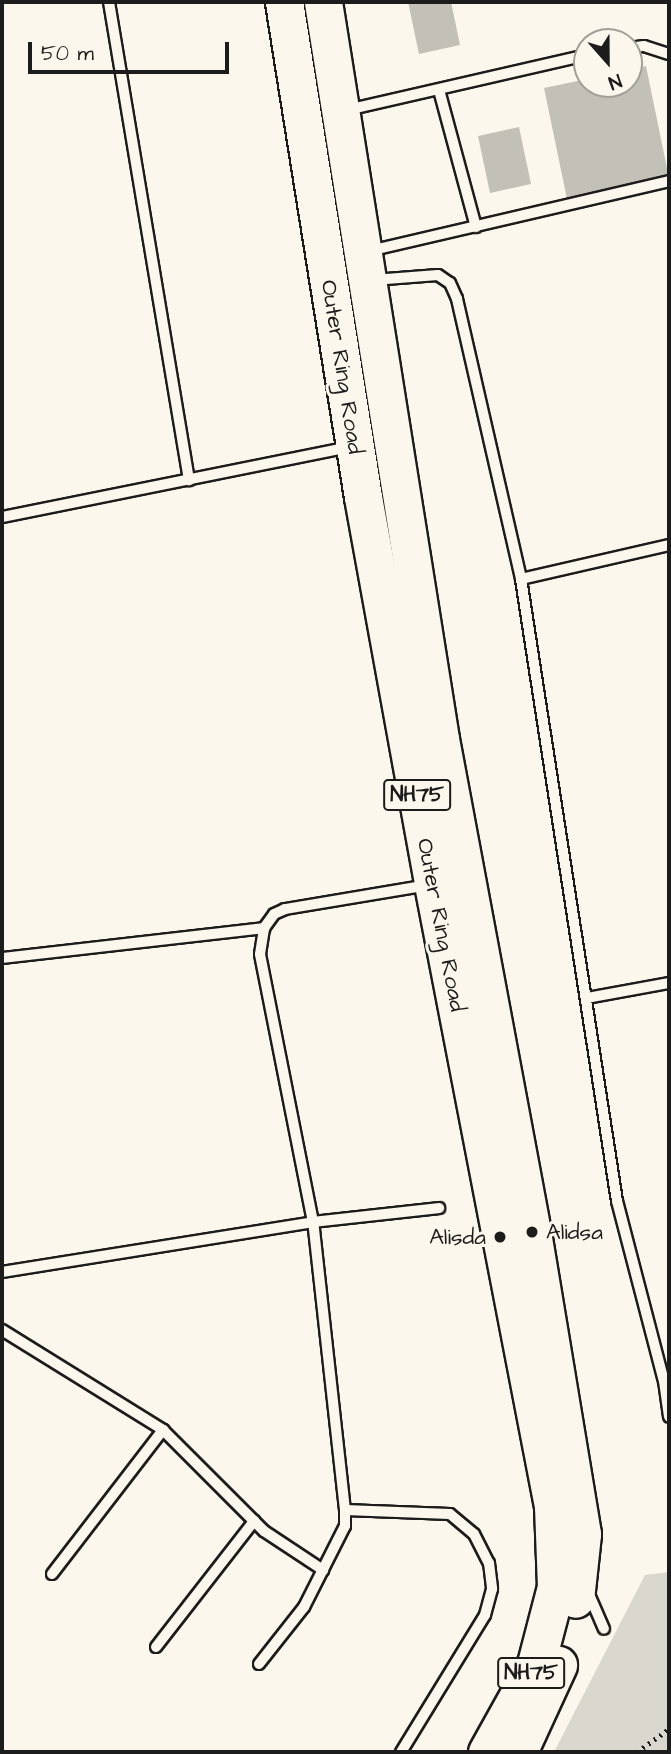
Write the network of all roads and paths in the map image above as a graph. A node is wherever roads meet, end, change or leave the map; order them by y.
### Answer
1 (108, 2) edge
2 (284, 2) edge
3 (323, 2) edge
4 (643, 48) edge
5 (669, 54) edge
6 (573, 58) edge
7 (439, 90) junction
8 (340, 112) junction
9 (669, 181) edge
10 (475, 227) junction
11 (365, 266) junction
12 (355, 446) junction
13 (190, 480) junction
14 (2, 517) edge
15 (669, 545) edge
16 (520, 579) junction
17 (450, 881) junction
18 (264, 928) junction
19 (2, 958) edge
20 (669, 983) edge
21 (587, 998) junction
22 (439, 1208) dead end
23 (313, 1222) junction
24 (2, 1272) edge
25 (2, 1330) edge
26 (666, 1381) edge
27 (669, 1417) edge
28 (163, 1430) junction
29 (345, 1510) junction
30 (254, 1521) junction
31 (323, 1570) junction
32 (579, 1570) junction
33 (52, 1574) dead end
34 (604, 1629) dead end
35 (156, 1647) dead end
36 (259, 1664) dead end
37 (669, 1729) edge
38 (401, 1752) edge
39 (487, 1752) edge
40 (518, 1752) edge
41 (636, 1752) edge

1 - 13 lane
2 - 12 highway, Outer Ring Road / NH75
3 - 8 highway, Outer Ring Road / NH75
4 - 5 lane
6 - 7 lane
7 - 8 lane
7 - 10 lane
8 - 11 highway, Outer Ring Road / NH75
9 - 10 lane
10 - 11 lane
11 - 16 lane
11 - 17 highway, Outer Ring Road / NH75
12 - 13 lane
12 - 17 highway, Outer Ring Road / NH75
13 - 14 lane
15 - 16 lane
16 - 21 lane
17 - 18 lane
17 - 32 highway, Outer Ring Road / NH75
17 - 39 highway, Outer Ring Road / NH75
18 - 19 lane
18 - 23 lane
20 - 21 lane
21 - 26 lane
22 - 23 lane
23 - 24 lane
23 - 29 lane
25 - 28 lane
26 - 27 lane
28 - 30 lane
28 - 33 lane
29 - 31 lane
29 - 38 lane
30 - 31 lane
30 - 35 lane
31 - 36 lane
32 - 34 lane
32 - 40 highway, Outer Ring Road / NH75
37 - 41 path

